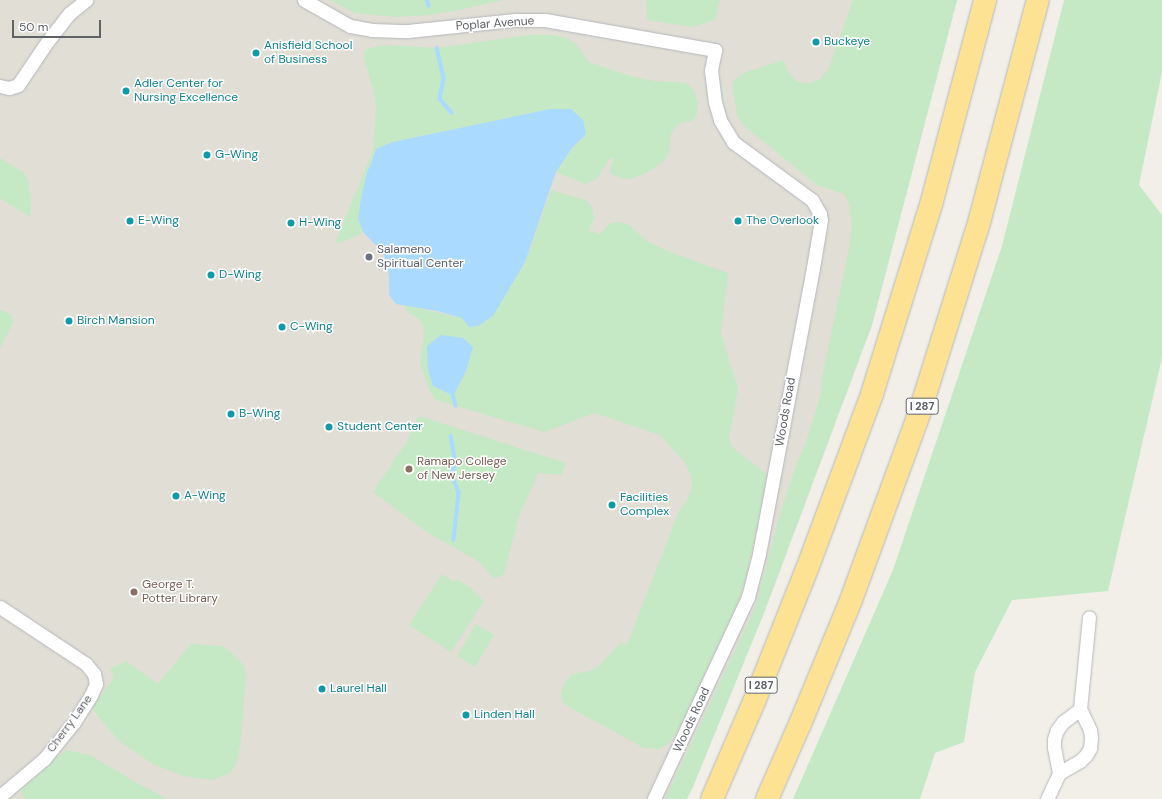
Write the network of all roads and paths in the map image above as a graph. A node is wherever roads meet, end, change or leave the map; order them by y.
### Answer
1 (86, 0) edge
2 (304, 0) edge
3 (985, 0) edge
4 (1038, 0) edge
5 (715, 50) joint
6 (0, 86) edge
7 (0, 607) edge
8 (1089, 617) dead end
9 (1080, 709) junction
10 (1059, 773) junction
11 (0, 796) edge
12 (654, 799) edge
13 (712, 799) edge
14 (767, 799) edge
15 (1047, 799) edge

1 - 6 street
2 - 5 street, Poplar Avenue
3 - 13 highway, I 287
4 - 14 highway, I 287
5 - 12 street, Woods Road
7 - 11 street, Cherry Lane
8 - 9 street
9 - 10 street
9 - 10 street
10 - 15 street

